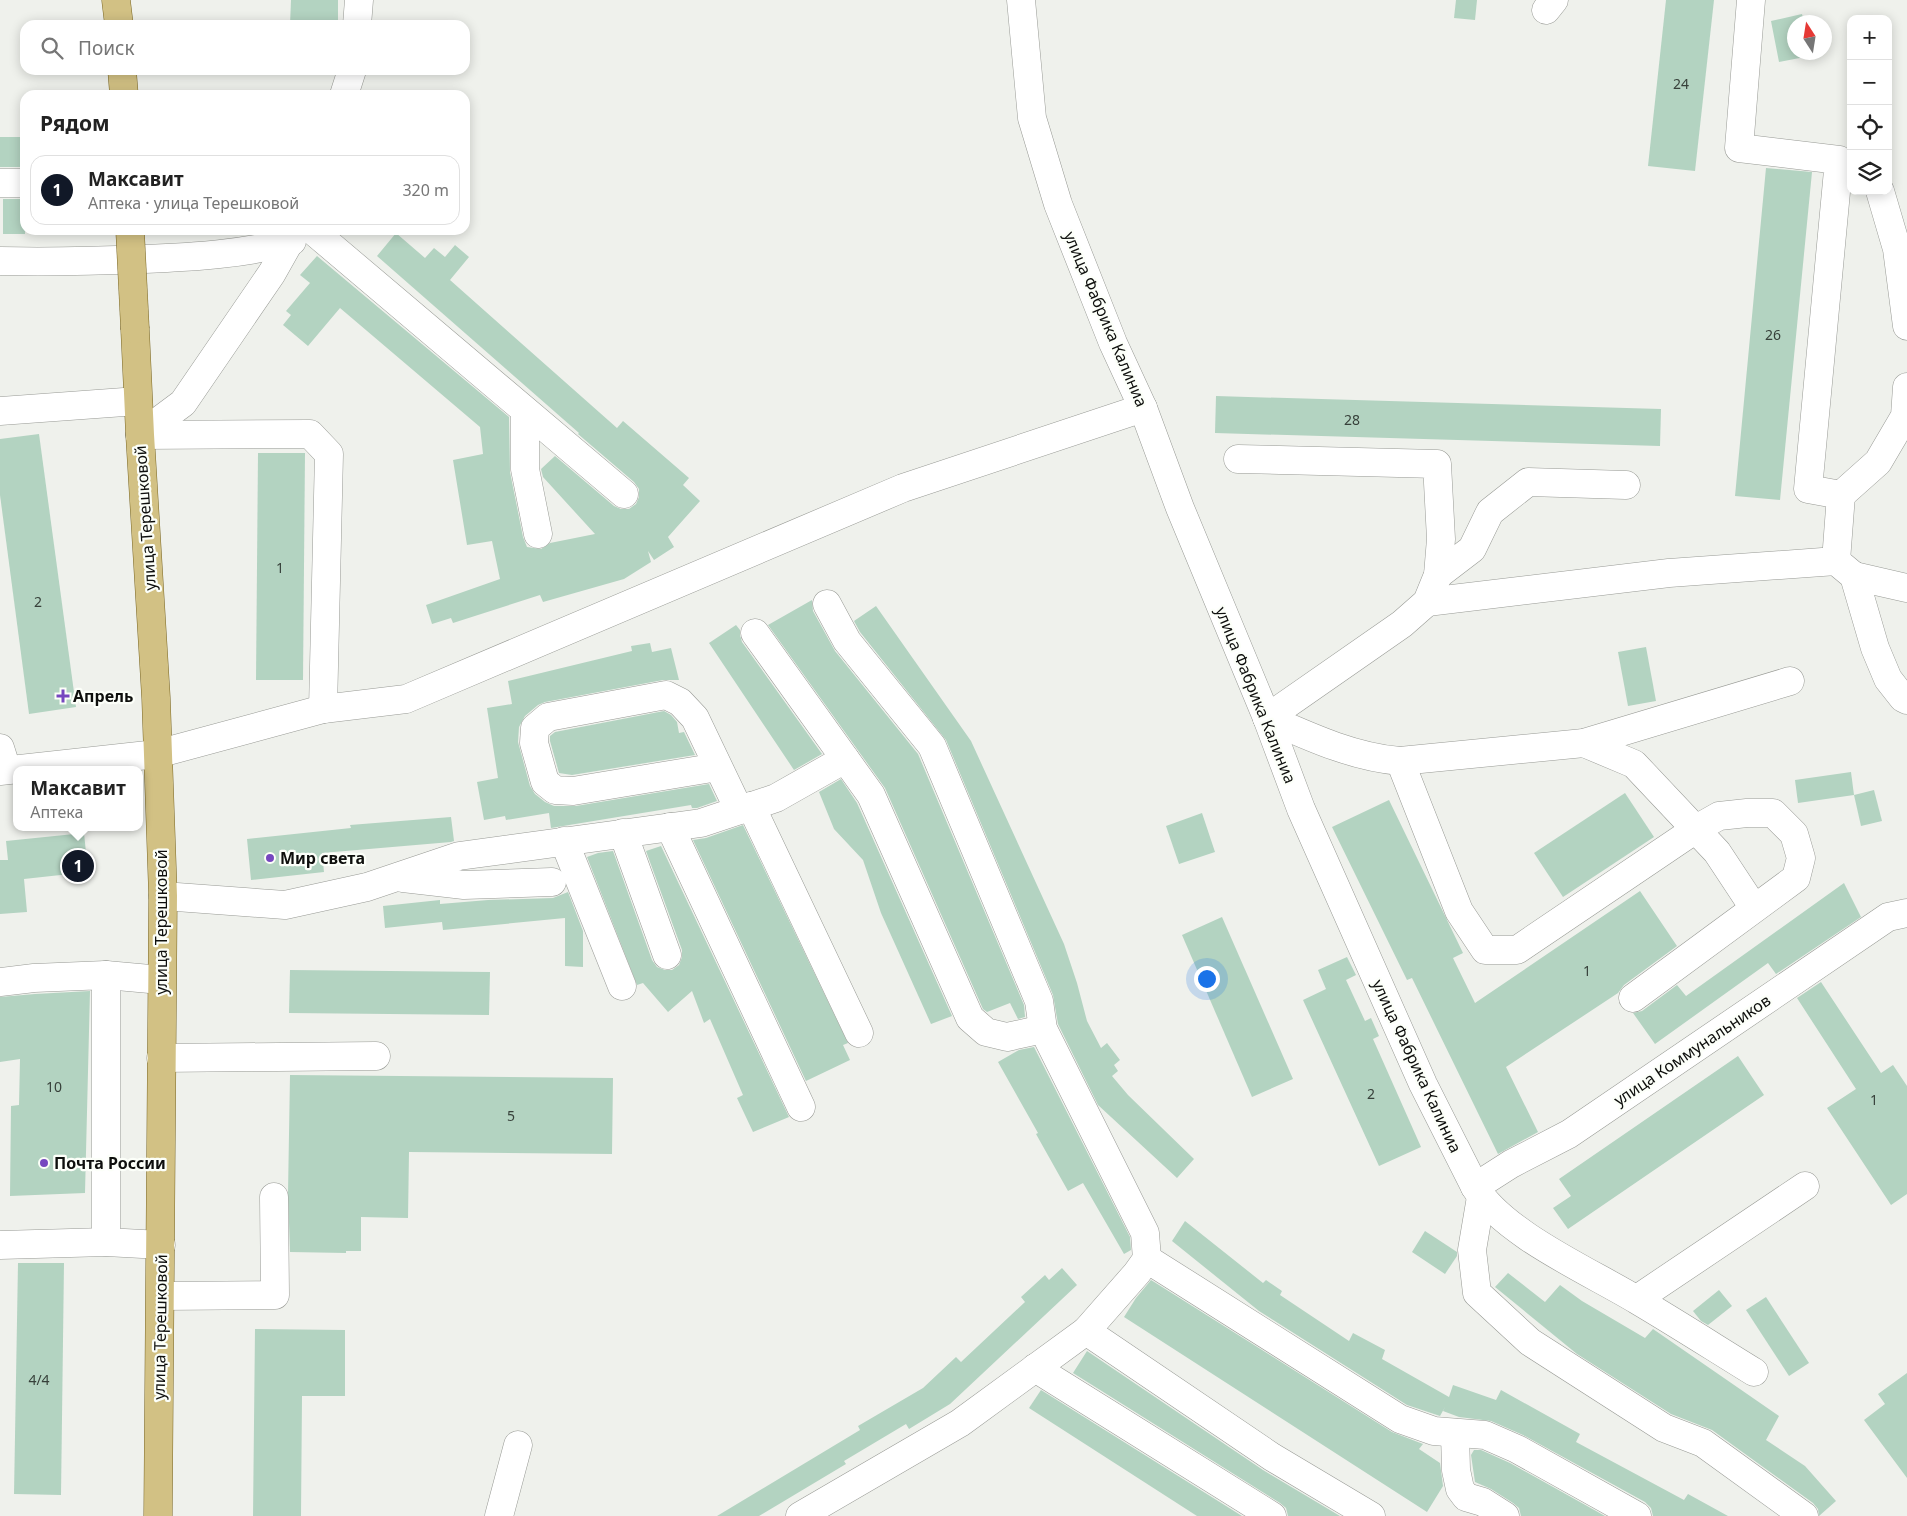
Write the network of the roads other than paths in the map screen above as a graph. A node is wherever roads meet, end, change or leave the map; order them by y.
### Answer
1 (358, 0) edge
2 (1021, 0) edge
3 (1751, 0) edge
4 (357, 20) edge
5 (122, 75) edge
6 (350, 75) edge
7 (124, 90) edge
8 (346, 90) edge
9 (1845, 165) edge
10 (0, 183) edge
11 (20, 183) edge
12 (1881, 195) edge
13 (130, 235) edge
14 (250, 235) edge
15 (295, 235) edge
16 (299, 235) edge
17 (303, 235) edge
18 (264, 248) junction
19 (0, 261) edge
20 (1907, 326) edge
21 (1907, 387) edge
22 (138, 401) junction
23 (1143, 408) junction
24 (0, 411) edge
25 (525, 411) junction
26 (140, 435) junction
27 (1238, 459) dead end
28 (1626, 485) dead end
29 (624, 494) dead end
30 (1840, 495) junction
31 (538, 534) dead end
32 (1845, 568) junction
33 (1438, 575) junction
34 (1907, 588) edge
35 (1427, 602) junction
36 (827, 604) dead end
37 (755, 633) dead end
38 (1790, 680) dead end
39 (1907, 700) edge
40 (323, 709) junction
41 (1267, 718) junction
42 (1584, 743) junction
43 (157, 754) junction
44 (845, 759) junction
45 (1400, 761) junction
46 (2, 763) edge
47 (718, 767) junction
48 (745, 808) junction
49 (670, 827) junction
50 (1696, 830) junction
51 (623, 833) junction
52 (564, 841) junction
53 (396, 877) junction
54 (552, 882) dead end
55 (163, 896) junction
56 (1754, 908) junction
57 (1907, 913) edge
58 (667, 955) dead end
59 (106, 976) junction
60 (161, 980) junction
61 (0, 982) edge
62 (622, 986) dead end
63 (1633, 998) dead end
64 (1043, 1029) junction
65 (859, 1033) dead end
66 (376, 1056) dead end
67 (161, 1058) junction
68 (801, 1107) dead end
69 (1805, 1186) dead end
70 (1478, 1192) junction
71 (274, 1197) dead end
72 (106, 1242) junction
73 (0, 1245) edge
74 (161, 1245) junction
75 (1147, 1258) junction
76 (161, 1296) junction
77 (1636, 1299) junction
78 (1086, 1330) junction
79 (1035, 1368) junction
80 (1754, 1372) dead end
81 (1455, 1433) junction
82 (518, 1445) dead end
83 (158, 1516) edge
84 (499, 1516) edge
85 (800, 1516) edge
86 (1272, 1516) edge
87 (1371, 1516) edge
88 (1505, 1516) edge
89 (1637, 1516) edge
90 (1804, 1516) edge

1 - 4 street
2 - 23 street, улица Фабрика Калиниа
3 - 9 street
5 - 7 main road
6 - 8 street
9 - 30 street
10 - 11 street
12 - 20 street
13 - 22 main road, улица Терешковой, bridge
14 - 18 street
15 - 18 street
16 - 26 street
17 - 25 street
18 - 19 street
21 - 30 street
22 - 24 street
22 - 26 main road, улица Терешковой
23 - 40 street
23 - 41 street, улица Фабрика Калиниа
25 - 29 street
25 - 31 street
26 - 40 street
26 - 43 main road, улица Терешковой
27 - 33 street
28 - 33 street
30 - 32 street
32 - 34 street
32 - 35 street
32 - 39 street
33 - 35 street
35 - 41 street
36 - 64 street
37 - 44 street
38 - 42 street
40 - 43 street
41 - 45 street
41 - 70 street, улица Фабрика Калиниа
42 - 45 street
42 - 50 street
43 - 46 street
43 - 55 main road, улица Терешковой
44 - 48 street
44 - 64 street
45 - 50 street
47 - 47 street
47 - 48 street
48 - 49 street
48 - 65 street
49 - 51 street
49 - 68 street
50 - 56 street
50 - 56 street
51 - 52 street
51 - 58 street
52 - 53 street
52 - 62 street
53 - 54 street
53 - 55 street
55 - 60 main road, улица Терешковой
56 - 63 street
57 - 70 street, улица Коммунальников
59 - 60 street
59 - 61 street
59 - 72 street
60 - 67 main road, улица Терешковой
64 - 75 street
66 - 67 street
67 - 74 main road, улица Терешковой
69 - 77 street
70 - 77 street, улица Фабрика Калиниа
70 - 90 street
71 - 76 street
72 - 73 street
72 - 74 street
74 - 76 main road, улица Терешковой
75 - 78 street
75 - 81 street
76 - 83 main road, улица Терешковой
77 - 80 street, улица Фабрика Калиниа
78 - 79 street
78 - 87 street
79 - 85 street
79 - 86 street
81 - 88 street
81 - 89 street
82 - 84 street

